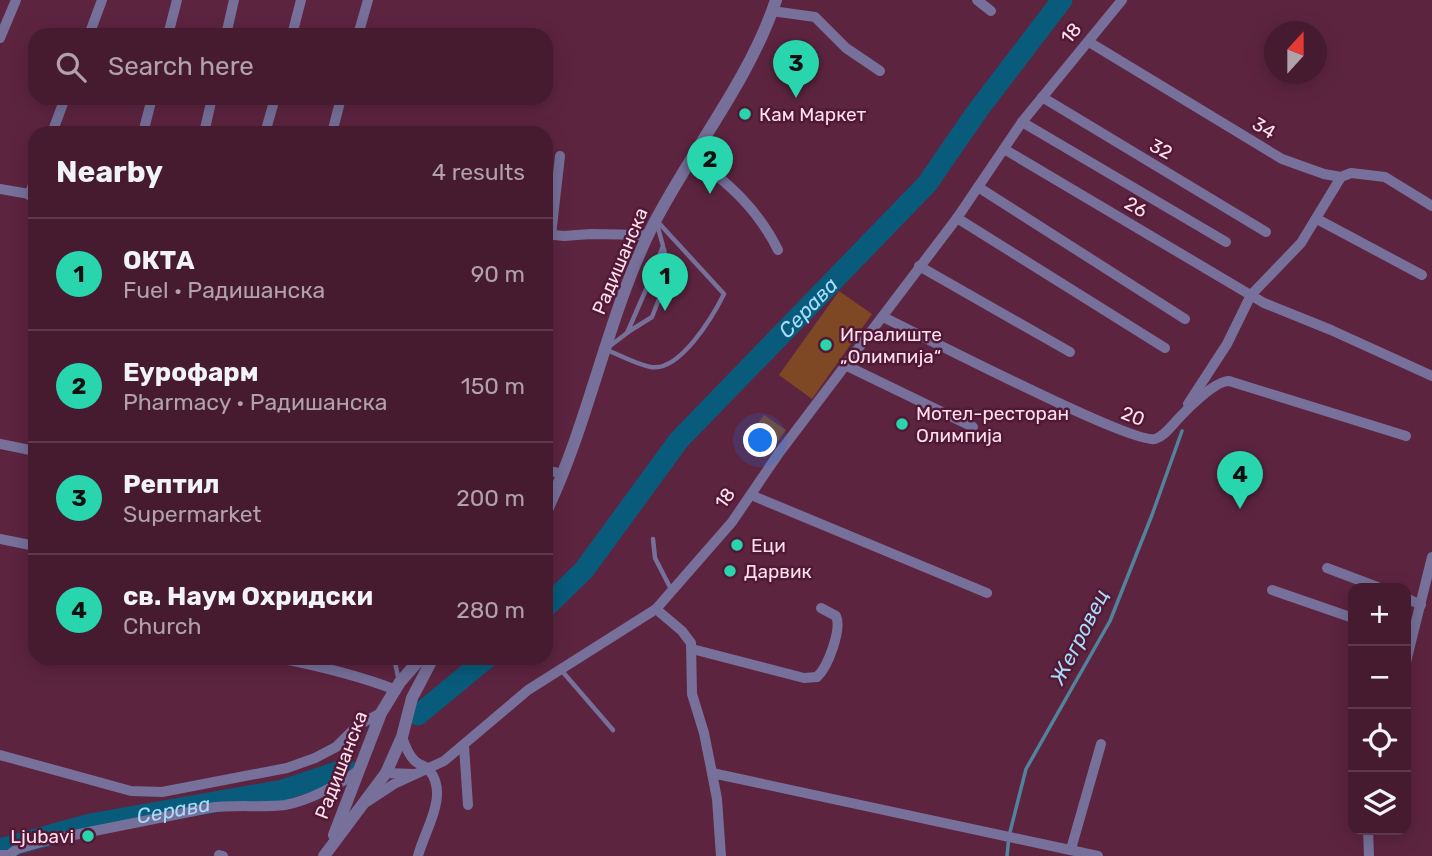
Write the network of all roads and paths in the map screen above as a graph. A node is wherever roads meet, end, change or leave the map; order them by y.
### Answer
1 (16, 0) edge
2 (102, 0) edge
3 (177, 0) edge
4 (234, 0) edge
5 (301, 0) edge
6 (368, 0) edge
7 (977, 0) edge
8 (1122, 0) edge
9 (774, 5) edge
10 (991, 11) dead end
11 (92, 28) edge
12 (170, 28) edge
13 (228, 28) edge
14 (294, 28) edge
15 (360, 28) edge
16 (0, 38) edge
17 (1089, 42) junction
18 (880, 71) dead end
19 (1042, 97) junction
20 (62, 105) edge
21 (150, 105) edge
22 (210, 105) edge
23 (273, 105) edge
24 (339, 105) edge
25 (1022, 122) junction
26 (55, 126) edge
27 (146, 126) edge
28 (206, 126) edge
29 (267, 126) edge
30 (334, 126) edge
31 (1004, 149) junction
32 (560, 156) dead end
33 (694, 157) junction
34 (1346, 175) junction
35 (978, 187) junction
36 (0, 189) edge
37 (28, 194) edge
38 (553, 206) edge
39 (1432, 206) edge
40 (957, 218) junction
41 (1317, 219) junction
42 (656, 220) junction
43 (1266, 231) dead end
44 (553, 234) edge
45 (648, 235) junction
46 (1226, 242) dead end
47 (663, 246) junction
48 (778, 250) dead end
49 (919, 266) junction
50 (1422, 275) dead end
51 (1251, 295) junction
52 (883, 317) junction
53 (1185, 319) dead end
54 (628, 333) junction
55 (1165, 348) dead end
56 (605, 349) junction
57 (1070, 352) dead end
58 (845, 365) junction
59 (1432, 376) edge
60 (1180, 416) junction
61 (973, 427) dead end
62 (1406, 436) dead end
63 (0, 444) edge
64 (28, 450) edge
65 (553, 472) edge
66 (563, 474) junction
67 (751, 495) junction
68 (553, 496) edge
69 (0, 539) edge
70 (653, 539) dead end
71 (28, 545) edge
72 (1432, 557) edge
73 (1327, 568) dead end
74 (1367, 583) edge
75 (1272, 590) dead end
76 (672, 592) junction
77 (987, 593) dead end
78 (1411, 600) edge
79 (1421, 604) junction
80 (821, 608) dead end
81 (656, 609) junction
82 (1348, 616) edge
83 (1411, 632) edge
84 (692, 649) junction
85 (312, 665) edge
86 (394, 665) edge
87 (415, 665) edge
88 (429, 665) edge
89 (561, 670) junction
90 (395, 691) junction
91 (382, 713) junction
92 (408, 715) junction
93 (613, 730) dead end
94 (402, 737) junction
95 (1101, 744) dead end
96 (464, 746) junction
97 (0, 755) edge
98 (362, 768) junction
99 (429, 770) junction
100 (712, 772) junction
101 (387, 773) junction
102 (418, 774) junction
103 (362, 805) junction
104 (468, 805) dead end
105 (1368, 835) edge
106 (1064, 851) edge
107 (327, 852) edge
108 (6, 855) edge
109 (418, 856) edge
110 (721, 856) edge
111 (1098, 856) edge
112 (1369, 856) edge

1 - 16 street
2 - 11 street
3 - 12 street
4 - 13 street
5 - 14 street
6 - 15 street
7 - 10 street
8 - 17 street, 18
9 - 18 street
9 - 33 street, Радишанска
17 - 19 street, 18
17 - 34 street, 34
19 - 25 street, 18
19 - 43 street, 32
20 - 26 street
21 - 27 street
22 - 28 street
23 - 29 street
24 - 30 street
25 - 31 street, 18
25 - 46 street
31 - 35 street, 18
31 - 51 street, 26
32 - 38 street
33 - 42 street, Радишанска
33 - 48 street
34 - 39 street, 34
34 - 41 street
35 - 40 street, 18
35 - 53 street
36 - 37 street
40 - 49 street, 18
40 - 55 street
41 - 50 street
41 - 51 street
42 - 45 street, Радишанска
42 - 47 lane
42 - 56 lane
44 - 45 street
45 - 56 street, Радишанска
47 - 54 lane
47 - 54 lane
49 - 52 street, 18
49 - 57 street
51 - 59 street, 26
51 - 60 street
52 - 58 street, 18
52 - 60 street, 20
54 - 56 lane
56 - 66 street, Радишанска
58 - 61 street
58 - 67 street, 18
60 - 62 street, 20
63 - 64 street
65 - 66 street
66 - 68 street, Радишанска
67 - 76 street, 18
67 - 77 street
69 - 71 street
70 - 76 lane
72 - 79 street
73 - 74 street
75 - 82 street
76 - 81 street, 18
78 - 79 street
79 - 83 street
80 - 84 street
81 - 84 street
81 - 89 street, 18
84 - 100 street
85 - 90 street
86 - 90 lane
87 - 90 street, Радишанска
88 - 92 street, Радишанска
89 - 93 lane
89 - 96 street, 18
90 - 91 street, Радишанска
90 - 92 street
91 - 97 street
91 - 98 street, Радишанска
92 - 94 street, Радишанска
94 - 99 street
94 - 101 street, Радишанска
95 - 106 street
96 - 99 street, 18
96 - 104 street
98 - 101 street, 18
98 - 107 street, Радишанска
98 - 108 street
99 - 102 street, 18
99 - 109 street
100 - 106 street
100 - 110 street
101 - 102 street, 18
101 - 103 street, Радишанска
102 - 103 street
103 - 107 street, Радишанска
105 - 112 street
106 - 111 street

